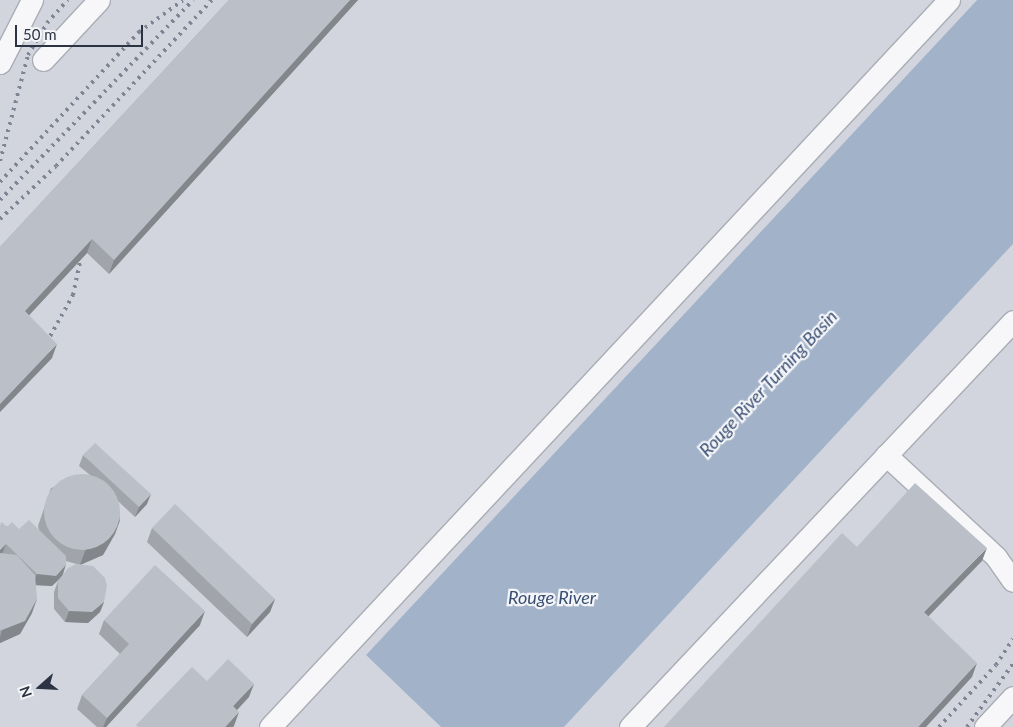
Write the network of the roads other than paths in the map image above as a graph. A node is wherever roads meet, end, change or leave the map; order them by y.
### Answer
1 (32, 0) edge
2 (99, 0) edge
3 (949, 0) edge
4 (44, 60) dead end
5 (0, 63) edge
6 (1013, 321) edge
7 (886, 455) junction
8 (1013, 581) edge
9 (1013, 697) edge
10 (270, 727) edge
11 (630, 727) edge
12 (985, 727) edge

1 - 5 lane
2 - 4 lane
3 - 10 lane
6 - 7 lane
7 - 8 lane
7 - 11 lane
9 - 12 lane

